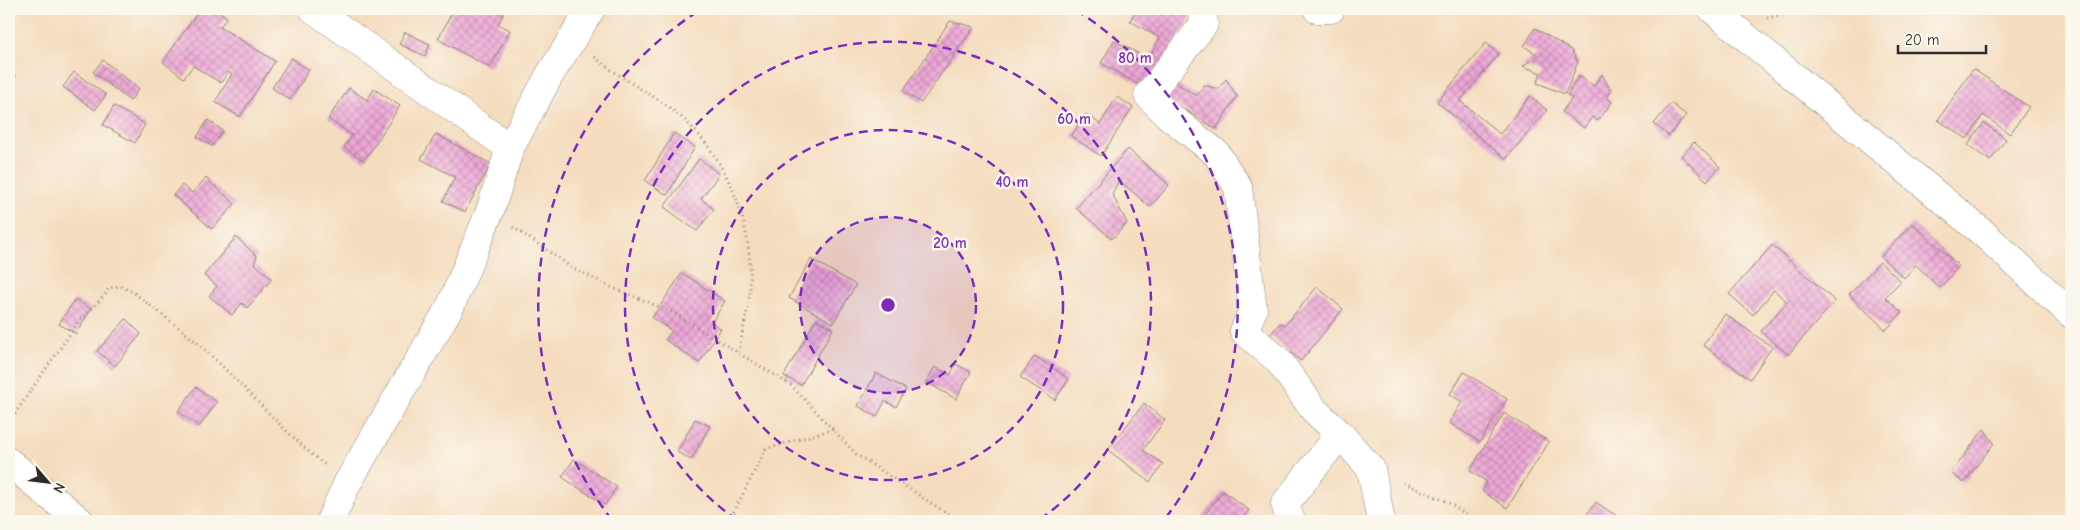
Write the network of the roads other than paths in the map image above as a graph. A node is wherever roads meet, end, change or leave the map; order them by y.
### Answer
1 (313, 9) edge
2 (591, 9) edge
3 (1203, 9) edge
4 (1317, 9) edge
5 (1331, 9) edge
6 (1712, 9) edge
7 (510, 148) junction
8 (2071, 314) edge
9 (1340, 434) junction
10 (9, 462) edge
11 (80, 521) edge
12 (330, 521) edge
13 (1291, 521) edge
14 (1381, 521) edge

1 - 7 street
2 - 7 street
3 - 9 street
4 - 5 street
6 - 8 street
7 - 12 street
9 - 13 street
9 - 14 street
10 - 11 street

